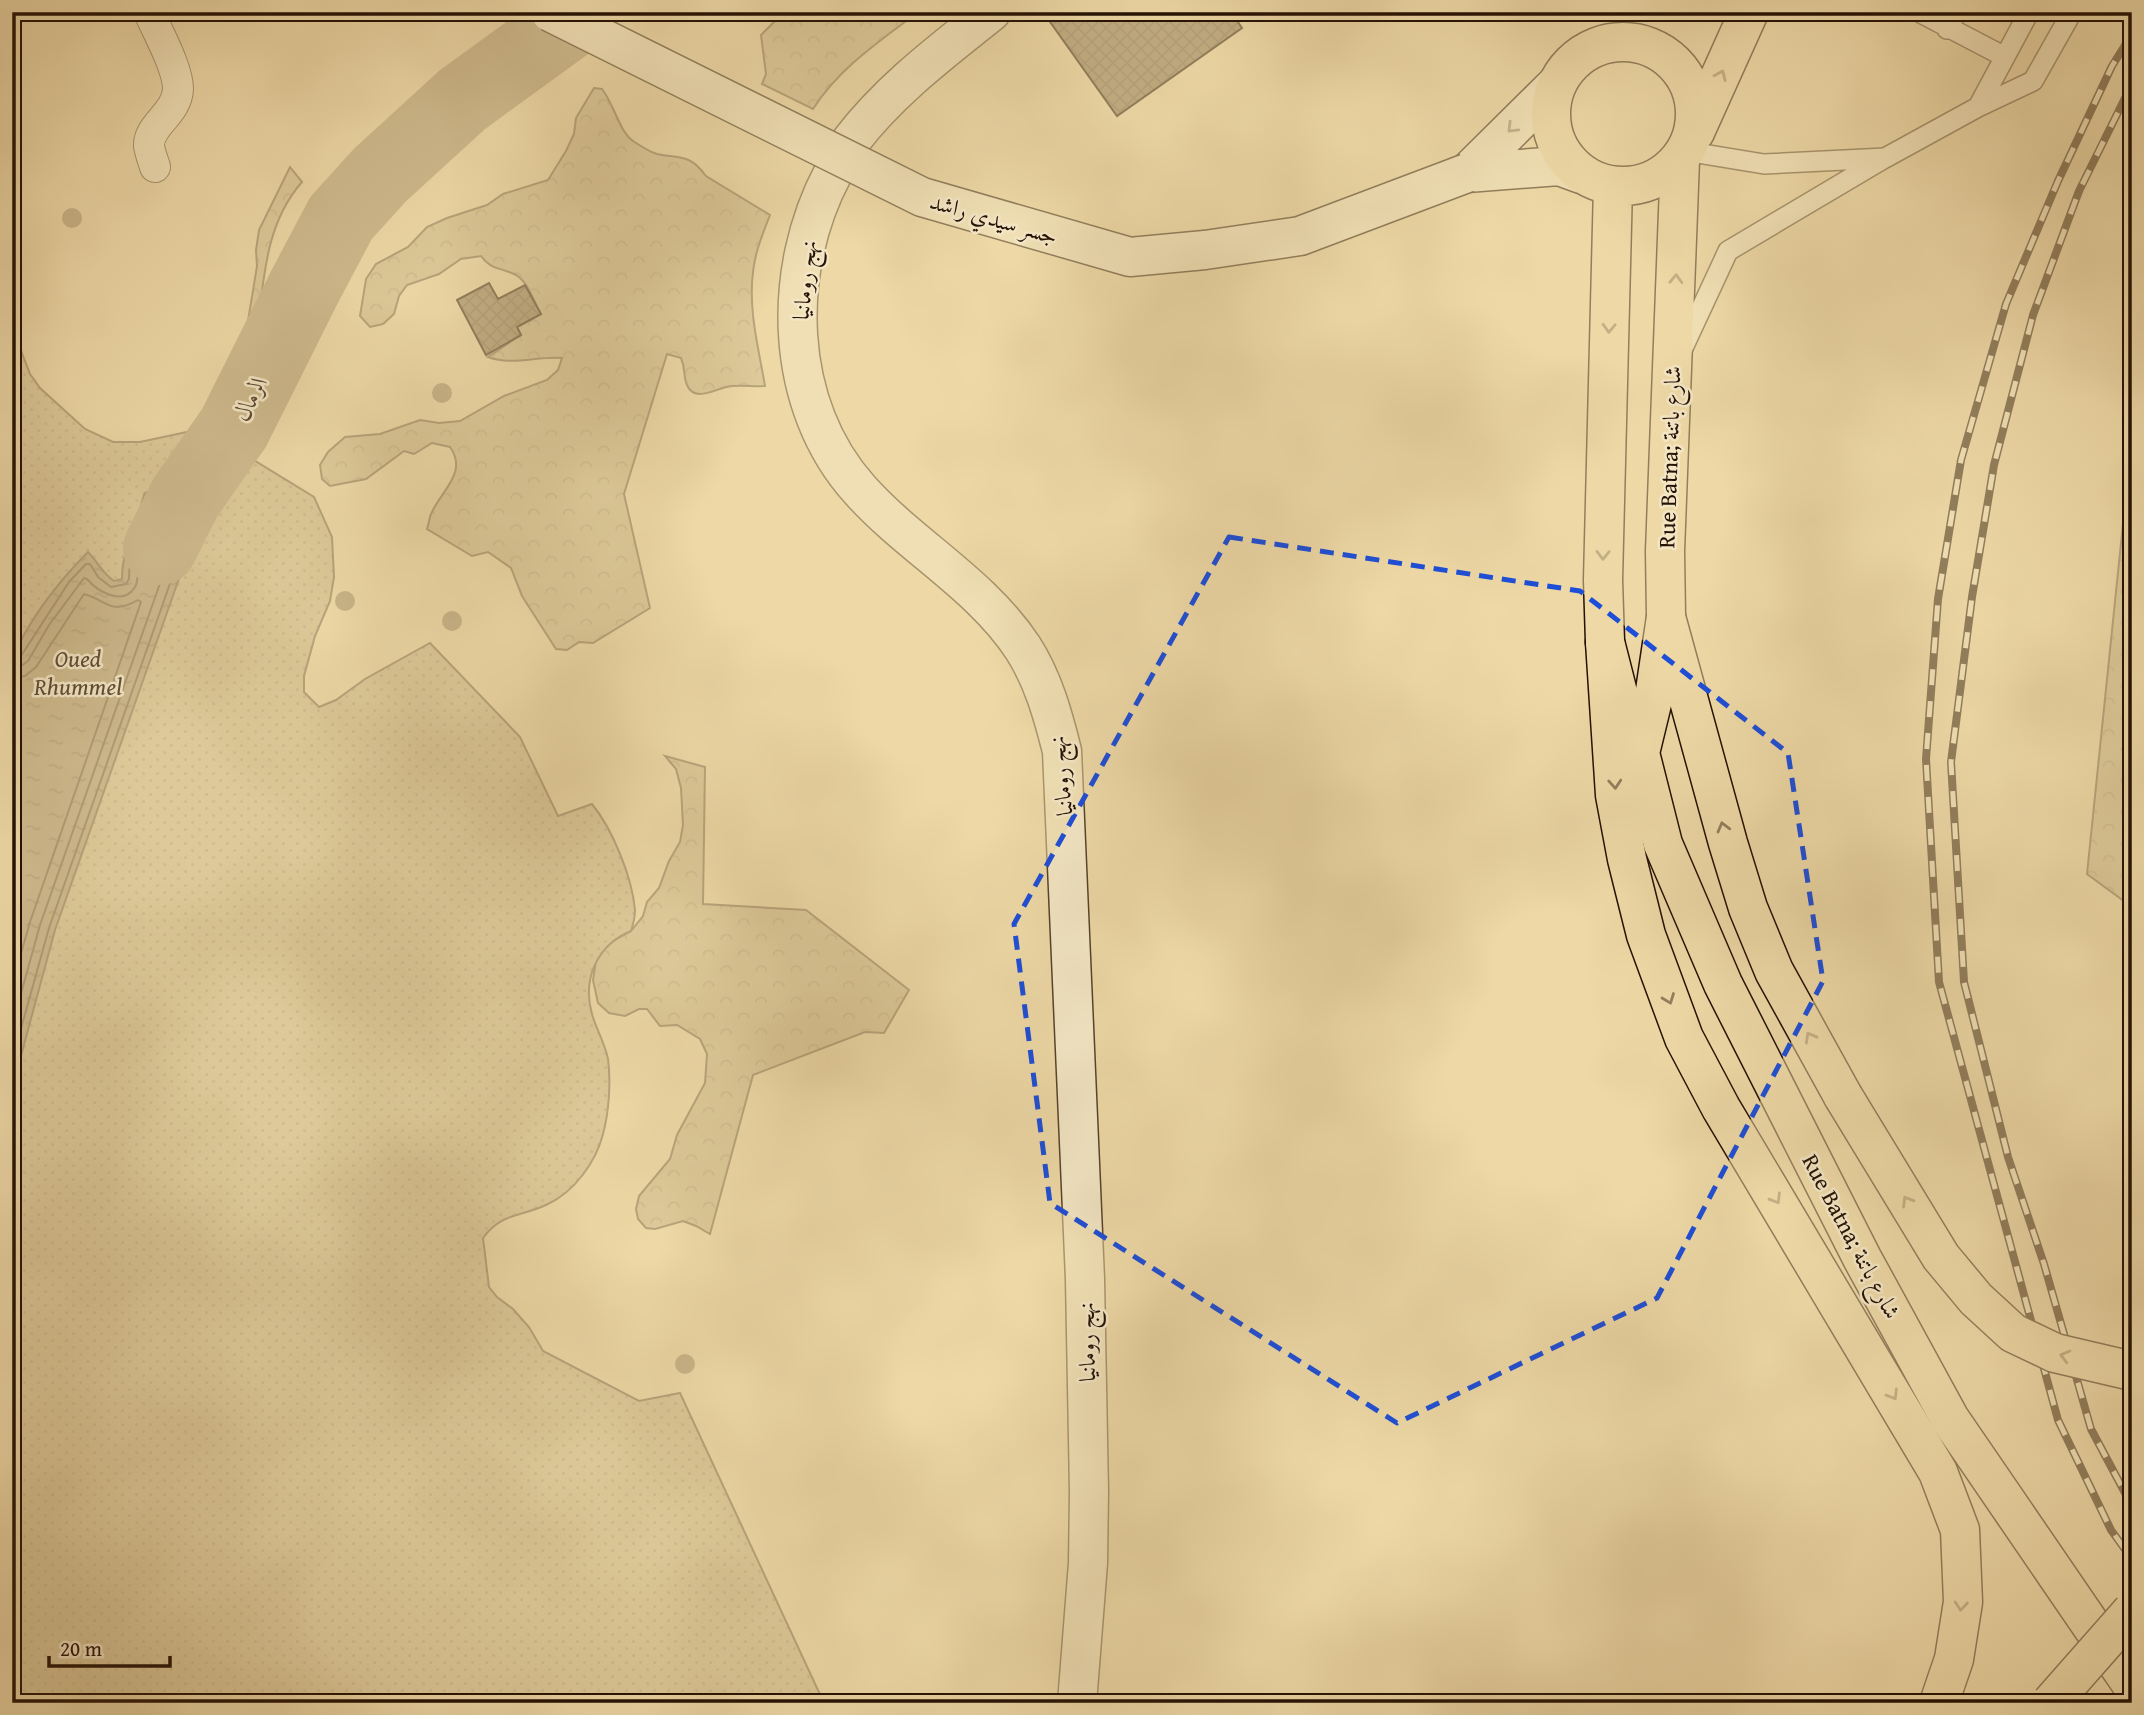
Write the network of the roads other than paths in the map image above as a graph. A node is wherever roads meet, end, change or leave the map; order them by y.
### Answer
1 (149, 12) edge
2 (550, 12) edge
3 (991, 12) edge
4 (1619, 12) edge
5 (1749, 12) edge
6 (1919, 12) edge
7 (2029, 12) edge
8 (2072, 12) edge
9 (1952, 21) edge
10 (1585, 52) junction
11 (2005, 57) junction
12 (1557, 84) junction
13 (1978, 107) junction
14 (1686, 149) junction
15 (1885, 158) junction
16 (155, 167) dead end
17 (1467, 173) junction
18 (1597, 180) junction
19 (1673, 369) junction
20 (1665, 617) junction
21 (1605, 642) junction
22 (1640, 753) junction
23 (2132, 1371) edge
24 (2132, 1611) edge
25 (2132, 1685) edge
26 (1077, 1703) edge
27 (1939, 1703) edge
28 (2051, 1703) edge

1 - 16 street
2 - 17 street, جسر سيدي راشد, bridge
3 - 26 street, نهج رومانيا
4 - 10 main road
14 -> 5 main road
6 - 9 lane
7 - 11 lane
8 - 13 lane
9 - 11 lane
10 - 12 main road
10 - 14 main road
11 - 13 lane
12 -> 17 street, جسر سيدي راشد
12 - 18 main road
13 - 15 lane
14 - 15 lane
14 - 18 main road
19 -> 14 main road, Rue Batna; شارع باتنة
15 - 19 lane
17 - 18 street, جسر سيدي راشد
18 -> 21 main road, Rue Batna; شارع باتنة
19 - 20 main road, Rue Batna; شارع باتنة
20 - 22 main road, Rue Batna; شارع باتنة
23 -> 20 main road, bridge
21 - 22 main road, Rue Batna; شارع باتنة
21 -> 27 main road
22 - 25 main road, Rue Batna; شارع باتنة
24 - 28 main road, bridge

